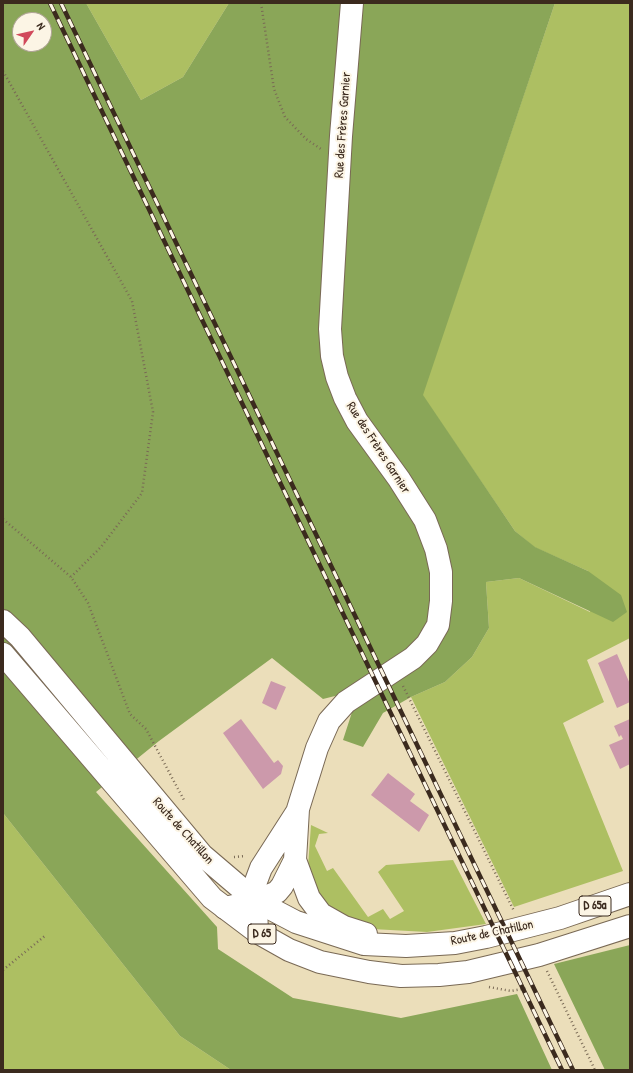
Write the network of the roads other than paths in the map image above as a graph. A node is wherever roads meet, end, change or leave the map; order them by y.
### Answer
1 (352, 3) edge
2 (3, 621) edge
3 (3, 654) edge
4 (298, 809) junction
5 (295, 860) junction
6 (255, 861) junction
7 (231, 881) junction
8 (630, 894) edge
9 (256, 901) junction
10 (225, 908) junction
11 (560, 918) joint
12 (630, 926) edge
13 (257, 932) junction
14 (406, 946) junction

1 - 4 main road, Rue des Frères Garnier
2 - 7 main road, Route de Chatillon / D 65
3 - 10 main road, Route de Chatillon / D 65
4 - 5 main road, Rue des Frères Garnier
4 - 6 main road, Rue des Frères Garnier
5 - 9 main road, Rue des Frères Garnier
5 - 14 main road
6 - 7 main road
6 - 9 main road, Rue des Frères Garnier
7 - 9 main road, Route de Chatillon / D 65
8 - 11 main road, Route de Chatillon / D 65a
9 - 10 main road, Rue des Frères Garnier
9 - 13 main road, Rue des Frères Garnier
9 - 14 main road, Route de Chatillon / D 65
10 - 13 main road, Route de Chatillon / D 65
11 - 14 main road, Route de Chatillon / D 65
12 - 13 main road, Route de Chatillon / D 65

